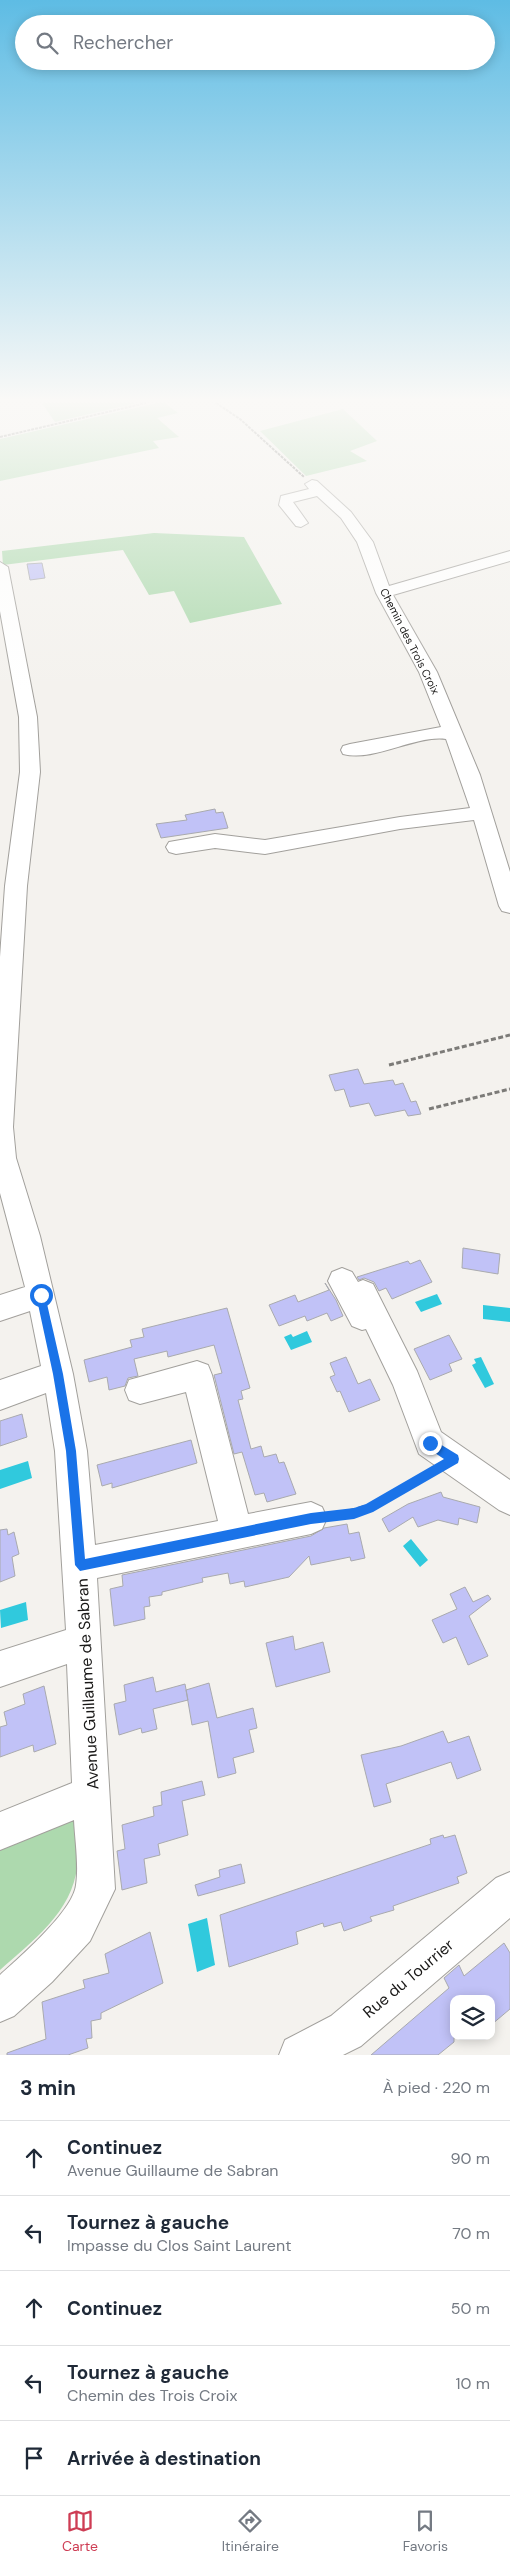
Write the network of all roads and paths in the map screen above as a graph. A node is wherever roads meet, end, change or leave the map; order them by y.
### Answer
1 (286, 499) edge
2 (320, 499) edge
3 (325, 499) edge
4 (326, 508) dead end
5 (301, 523) dead end
6 (510, 556) edge
7 (0, 568) edge
8 (384, 593) junction
9 (454, 734) junction
10 (350, 750) dead end
11 (481, 813) junction
12 (176, 847) dead end
13 (8, 886) edge
14 (510, 906) edge
15 (5, 962) edge
16 (510, 1036) edge
17 (389, 1065) dead end
18 (510, 1089) edge
19 (429, 1109) dead end
20 (1, 1143) edge
21 (353, 1287) dead end
22 (41, 1295) junction
23 (0, 1308) edge
24 (58, 1374) junction
25 (140, 1390) dead end
26 (0, 1395) edge
27 (454, 1459) junction
28 (510, 1499) edge
29 (311, 1518) joint
30 (237, 1533) junction
31 (80, 1565) junction
32 (85, 1641) junction
33 (0, 1669) edge
34 (93, 1793) junction
35 (0, 1831) edge
36 (510, 1892) edge
37 (0, 2002) edge
38 (300, 2055) edge

1 - 5 street
2 - 4 street
3 - 8 street, Chemin des Trois Croix
6 - 8 street
7 - 13 street, Avenue Guillaume de Sabran
8 - 9 street, Chemin des Trois Croix
9 - 10 street
9 - 11 street, Chemin des Trois Croix
11 - 12 street
11 - 14 street, Chemin des Trois Croix
13 - 15 street, Avenue Guillaume de Sabran
15 - 20 street, Avenue Guillaume de Sabran
16 - 17 path
18 - 19 path
20 - 22 street, Avenue Guillaume de Sabran
21 - 27 street
22 - 23 street
22 - 24 street, Avenue Guillaume de Sabran
24 - 26 street
24 - 31 street, Avenue Guillaume de Sabran
25 - 30 street
27 - 28 street
27 - 29 path
29 - 30 street
30 - 31 street
31 - 32 street, Avenue Guillaume de Sabran
32 - 33 street
32 - 34 street, Avenue Guillaume de Sabran
34 - 35 street
34 - 37 street, Avenue Guillaume de Sabran
36 - 38 street, Rue du Tourrier

